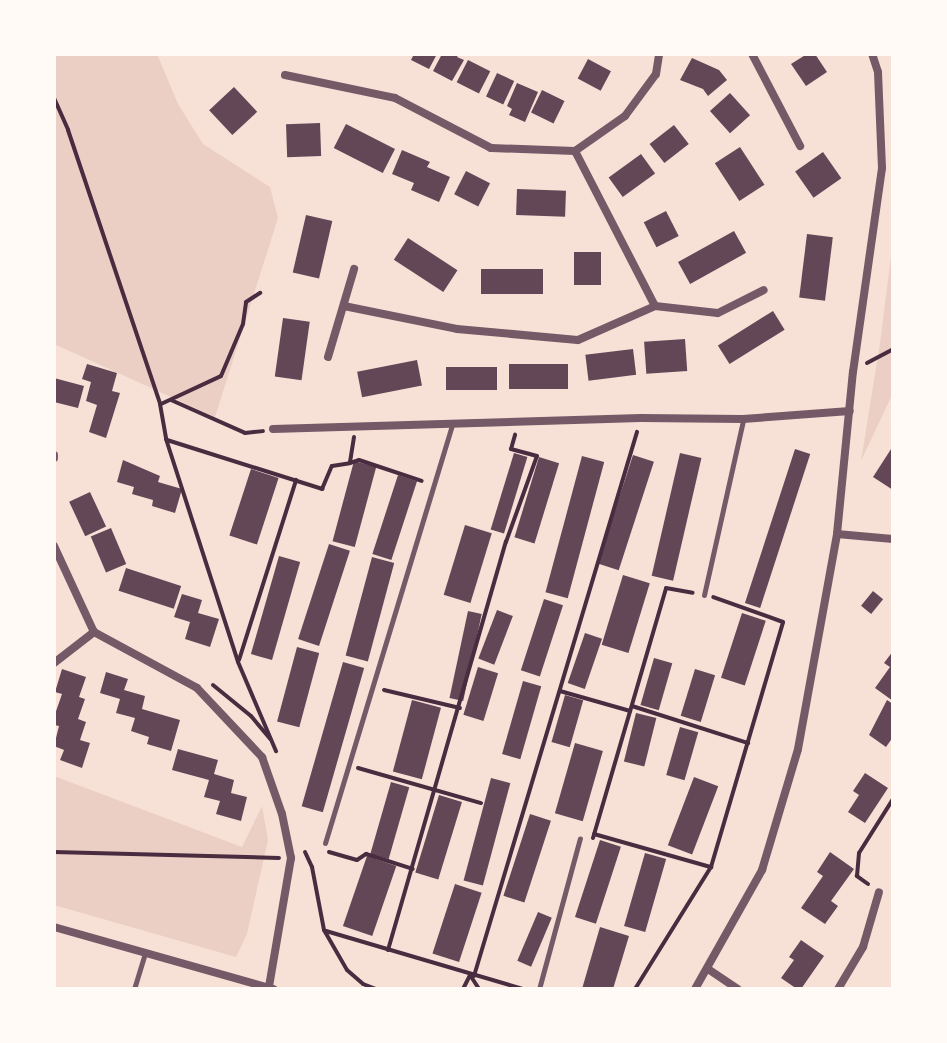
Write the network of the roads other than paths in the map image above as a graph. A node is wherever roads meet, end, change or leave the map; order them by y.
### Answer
1 (659, 54) edge
2 (752, 54) edge
3 (872, 54) edge
4 (285, 75) dead end
5 (800, 146) dead end
6 (575, 151) junction
7 (354, 269) dead end
8 (764, 290) dead end
9 (344, 306) junction
10 (655, 306) junction
11 (328, 357) dead end
12 (850, 411) junction
13 (743, 419) junction
14 (452, 424) junction
15 (273, 429) road end
16 (837, 534) junction
17 (893, 539) edge
18 (54, 546) edge
19 (704, 595) road end
20 (94, 632) junction
21 (54, 663) edge
22 (580, 838) road end
23 (322, 846) road end
24 (879, 892) road end
25 (54, 927) edge
26 (145, 952) junction
27 (708, 969) junction
28 (271, 988) edge
29 (134, 989) edge
30 (539, 989) edge
31 (695, 989) edge
32 (738, 989) edge
33 (838, 989) edge

1 - 6 street
2 - 5 street
3 - 12 street
4 - 6 street
6 - 10 street
7 - 9 street
8 - 10 street
9 - 10 street
9 - 11 street
12 - 13 street
12 - 16 street
13 - 14 street
13 - 19 lane
14 - 15 street
14 - 23 lane
16 - 17 street
16 - 27 street
18 - 20 street
20 - 21 street
20 - 28 street
22 - 30 lane
24 - 33 street
25 - 26 street
26 - 28 street
26 - 29 lane
27 - 31 street
27 - 32 street

